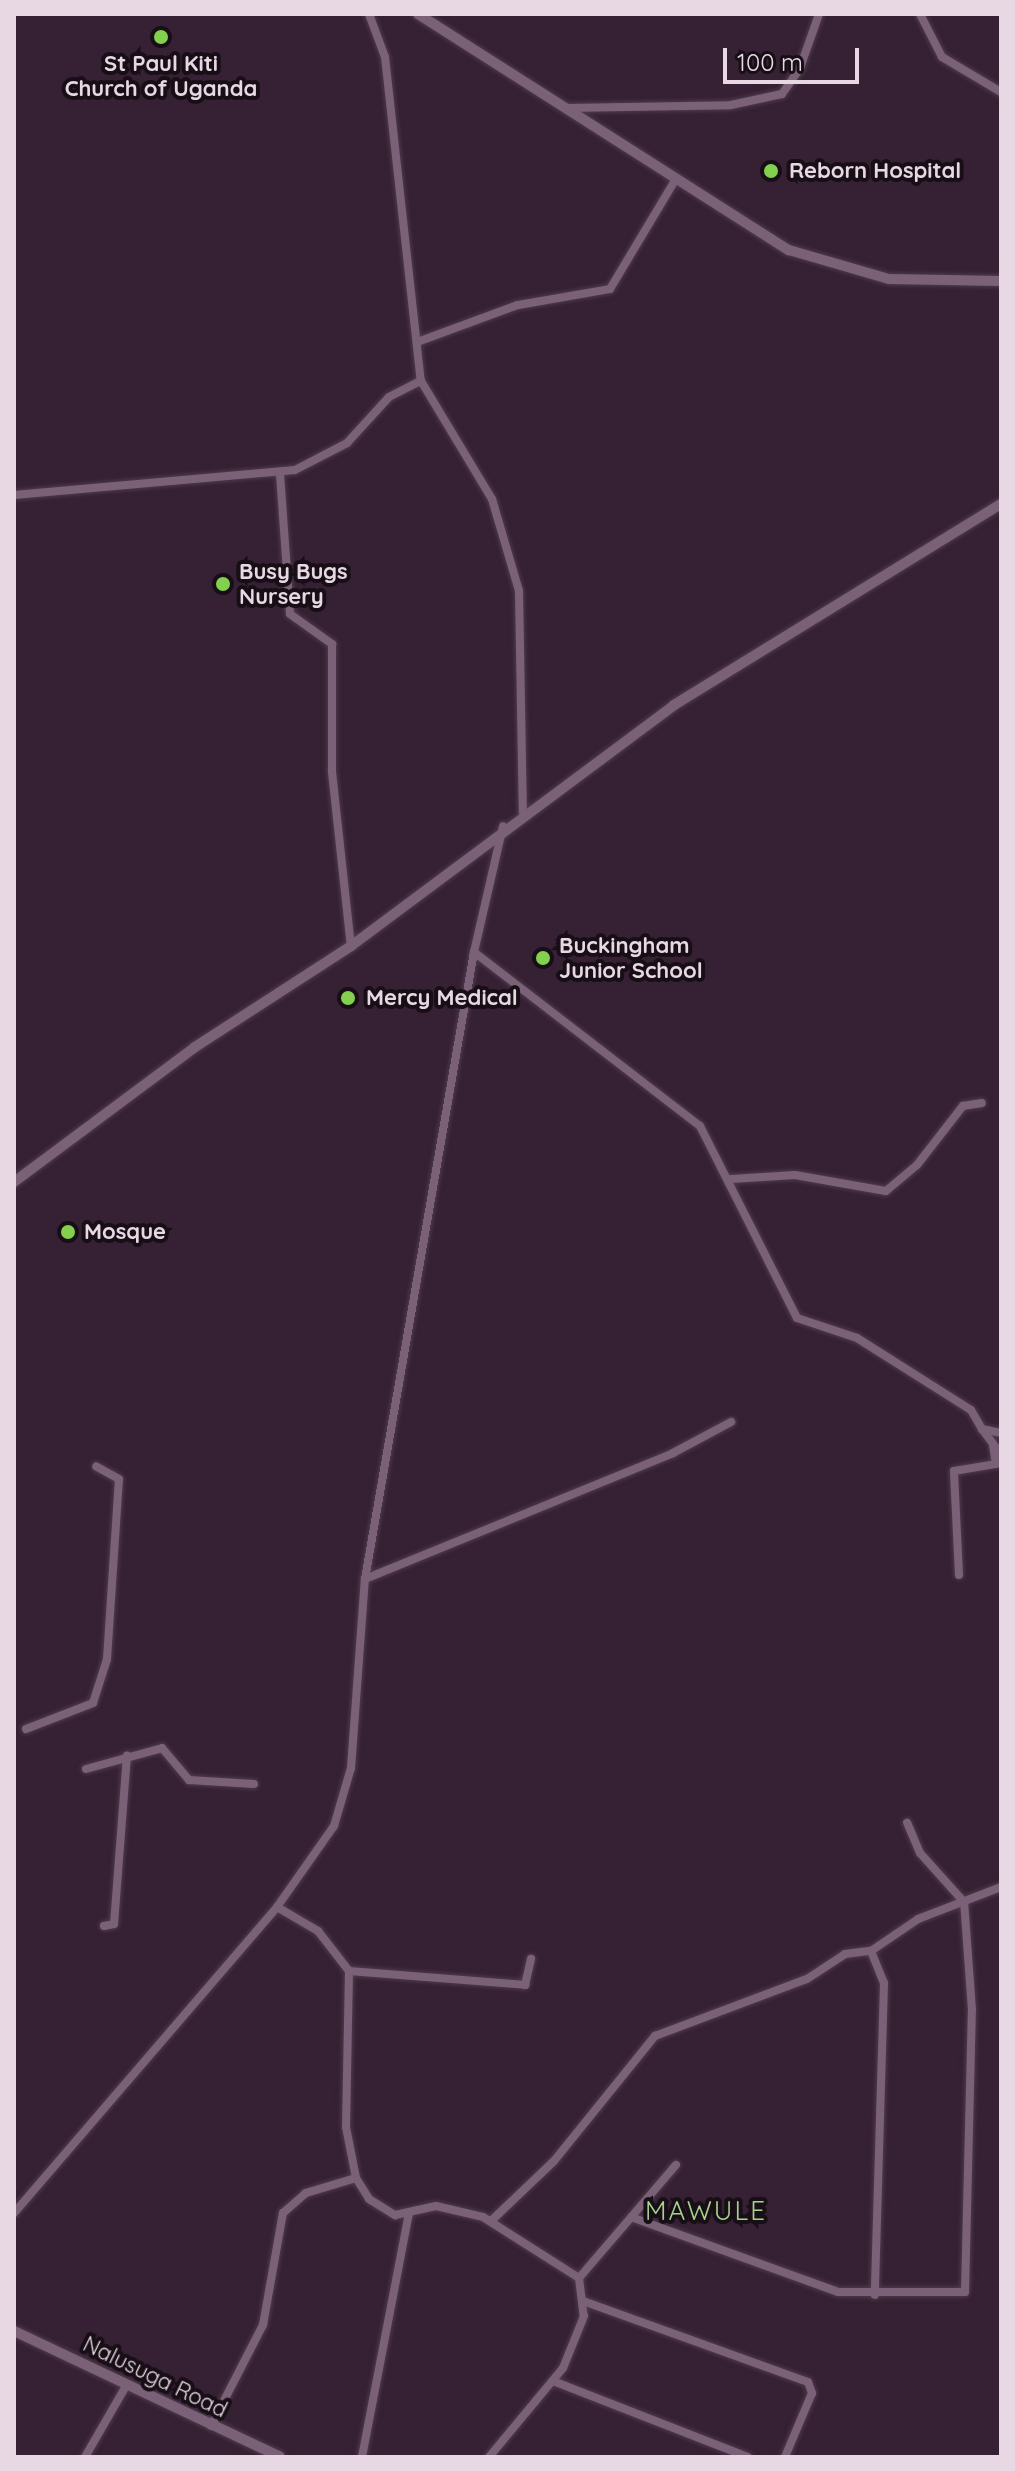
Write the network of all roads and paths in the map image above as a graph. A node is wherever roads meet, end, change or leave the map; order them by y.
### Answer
1 (369, 14) edge
2 (418, 14) edge
3 (819, 14) edge
4 (920, 14) edge
5 (1001, 92) edge
6 (562, 108) junction
7 (674, 182) junction
8 (1001, 281) edge
9 (420, 341) junction
10 (421, 381) junction
11 (280, 474) junction
12 (14, 495) edge
13 (1001, 504) edge
14 (523, 812) junction
15 (503, 826) junction
16 (351, 946) junction
17 (474, 952) junction
18 (982, 1103) dead end
19 (731, 1179) junction
20 (14, 1182) edge
21 (731, 1422) dead end
22 (982, 1429) junction
23 (1001, 1433) edge
24 (993, 1446) junction
25 (1001, 1454) edge
26 (96, 1466) dead end
27 (959, 1575) dead end
28 (365, 1579) junction
29 (26, 1729) dead end
30 (127, 1755) junction
31 (86, 1769) dead end
32 (254, 1784) dead end
33 (907, 1823) dead end
34 (1001, 1887) edge
35 (964, 1902) junction
36 (277, 1907) junction
37 (104, 1926) dead end
38 (871, 1951) junction
39 (531, 1959) dead end
40 (349, 1971) junction
41 (676, 2165) dead end
42 (356, 2178) junction
43 (14, 2213) edge
44 (409, 2214) junction
45 (631, 2217) junction
46 (491, 2221) junction
47 (579, 2278) junction
48 (875, 2295) junction
49 (583, 2301) junction
50 (14, 2331) edge
51 (553, 2381) junction
52 (126, 2386) junction
53 (211, 2426) junction
54 (85, 2457) edge
55 (280, 2457) edge
56 (362, 2457) edge
57 (489, 2457) edge
58 (748, 2457) edge
59 (785, 2457) edge

1 - 9 street
2 - 6 street
3 - 6 street
4 - 5 street
6 - 7 street
7 - 8 street
7 - 9 street
9 - 10 street
10 - 11 street
10 - 14 street
11 - 12 street
11 - 16 street
13 - 14 street
14 - 15 street
15 - 16 street
15 - 17 street
16 - 20 street
17 - 19 street
17 - 28 street
18 - 19 street
19 - 22 street
21 - 28 street
22 - 23 street
22 - 24 street
24 - 25 street
24 - 27 street
26 - 29 street
28 - 36 street
30 - 31 street
30 - 32 street
30 - 37 street
33 - 35 street
34 - 35 street
35 - 38 street
35 - 48 street
36 - 40 street
36 - 43 street
38 - 46 street
38 - 48 street
39 - 40 street
40 - 42 street
41 - 45 street
42 - 44 street
42 - 53 street
44 - 46 street
44 - 56 street
45 - 47 street
45 - 48 street
46 - 47 street
47 - 49 street
49 - 51 street
49 - 59 street
50 - 52 street, Nalusuga Road
51 - 57 street
51 - 58 street
52 - 53 street, Nalusuga Road
52 - 54 street
53 - 55 street, Nalusuga Road

